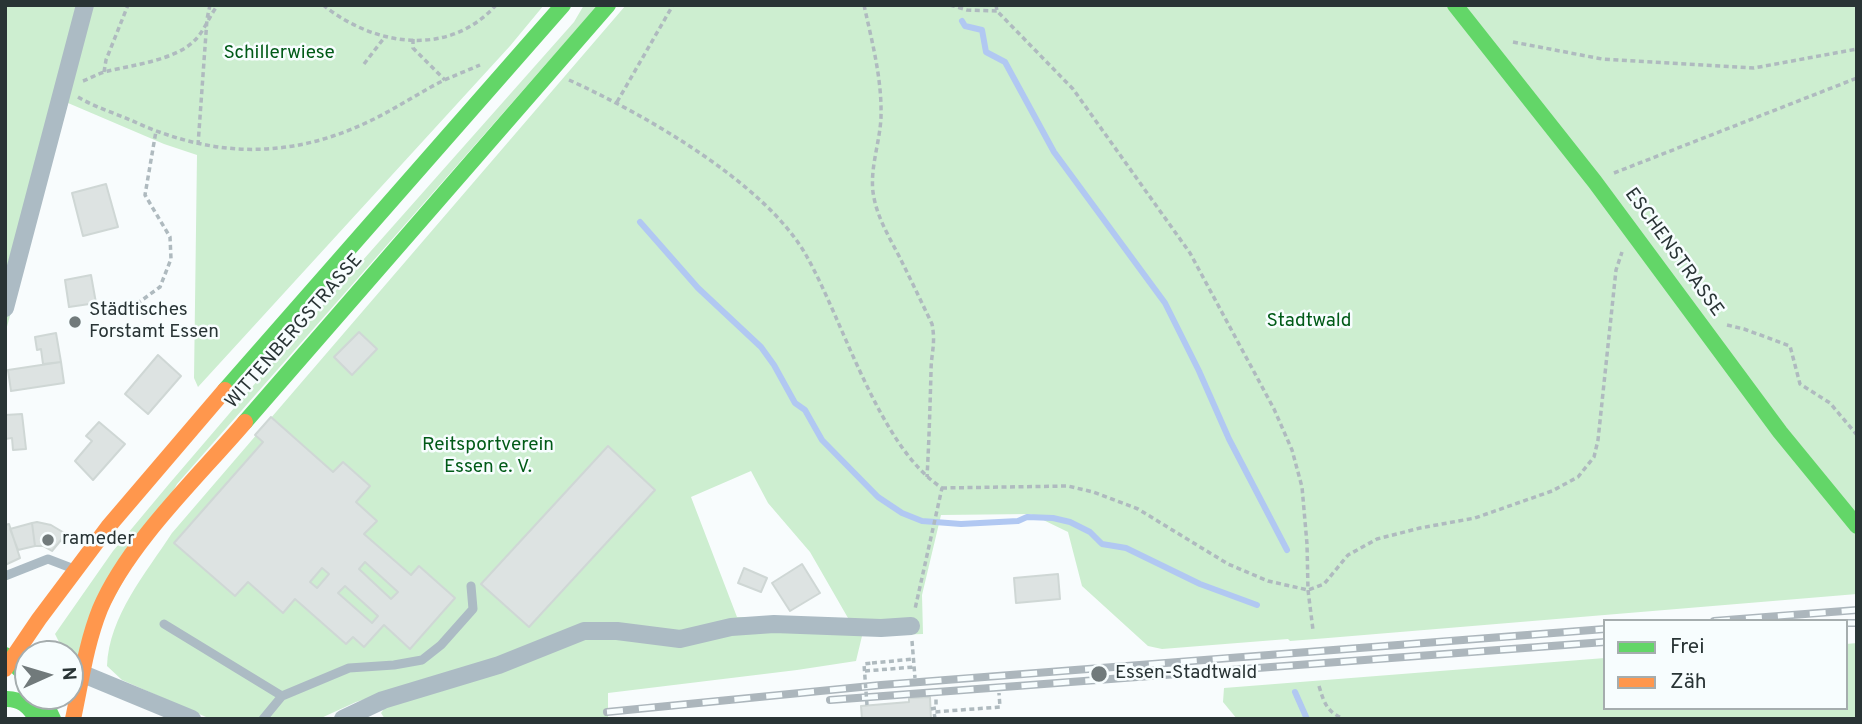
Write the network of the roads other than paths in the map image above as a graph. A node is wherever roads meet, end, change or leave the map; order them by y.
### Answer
1 (85, 5) edge
2 (563, 5) edge
3 (608, 5) edge
4 (1455, 5) edge
5 (5, 308) edge
6 (1857, 526) edge
7 (75, 570) junction
8 (5, 576) edge
9 (471, 586) dead end
10 (164, 624) dead end
11 (911, 626) road end
12 (7, 662) edge
13 (84, 669) edge
14 (84, 674) edge
15 (282, 696) junction
16 (5, 699) edge
17 (371, 714) edge
18 (173, 715) edge
19 (37, 719) edge
20 (192, 719) edge
21 (263, 719) edge
22 (343, 719) edge

1 - 5 street
2 - 7 main road, WITTENBERGSTRASSE
3 - 13 main road, WITTENBERGSTRASSE
4 - 6 main road, ESCHENSTRASSE
7 - 8 lane
7 - 12 main road, WITTENBERGSTRASSE
9 - 15 lane
10 - 15 lane
11 - 17 street
14 - 18 street
15 - 21 lane
16 - 19 main road
17 - 22 street
18 - 20 street

